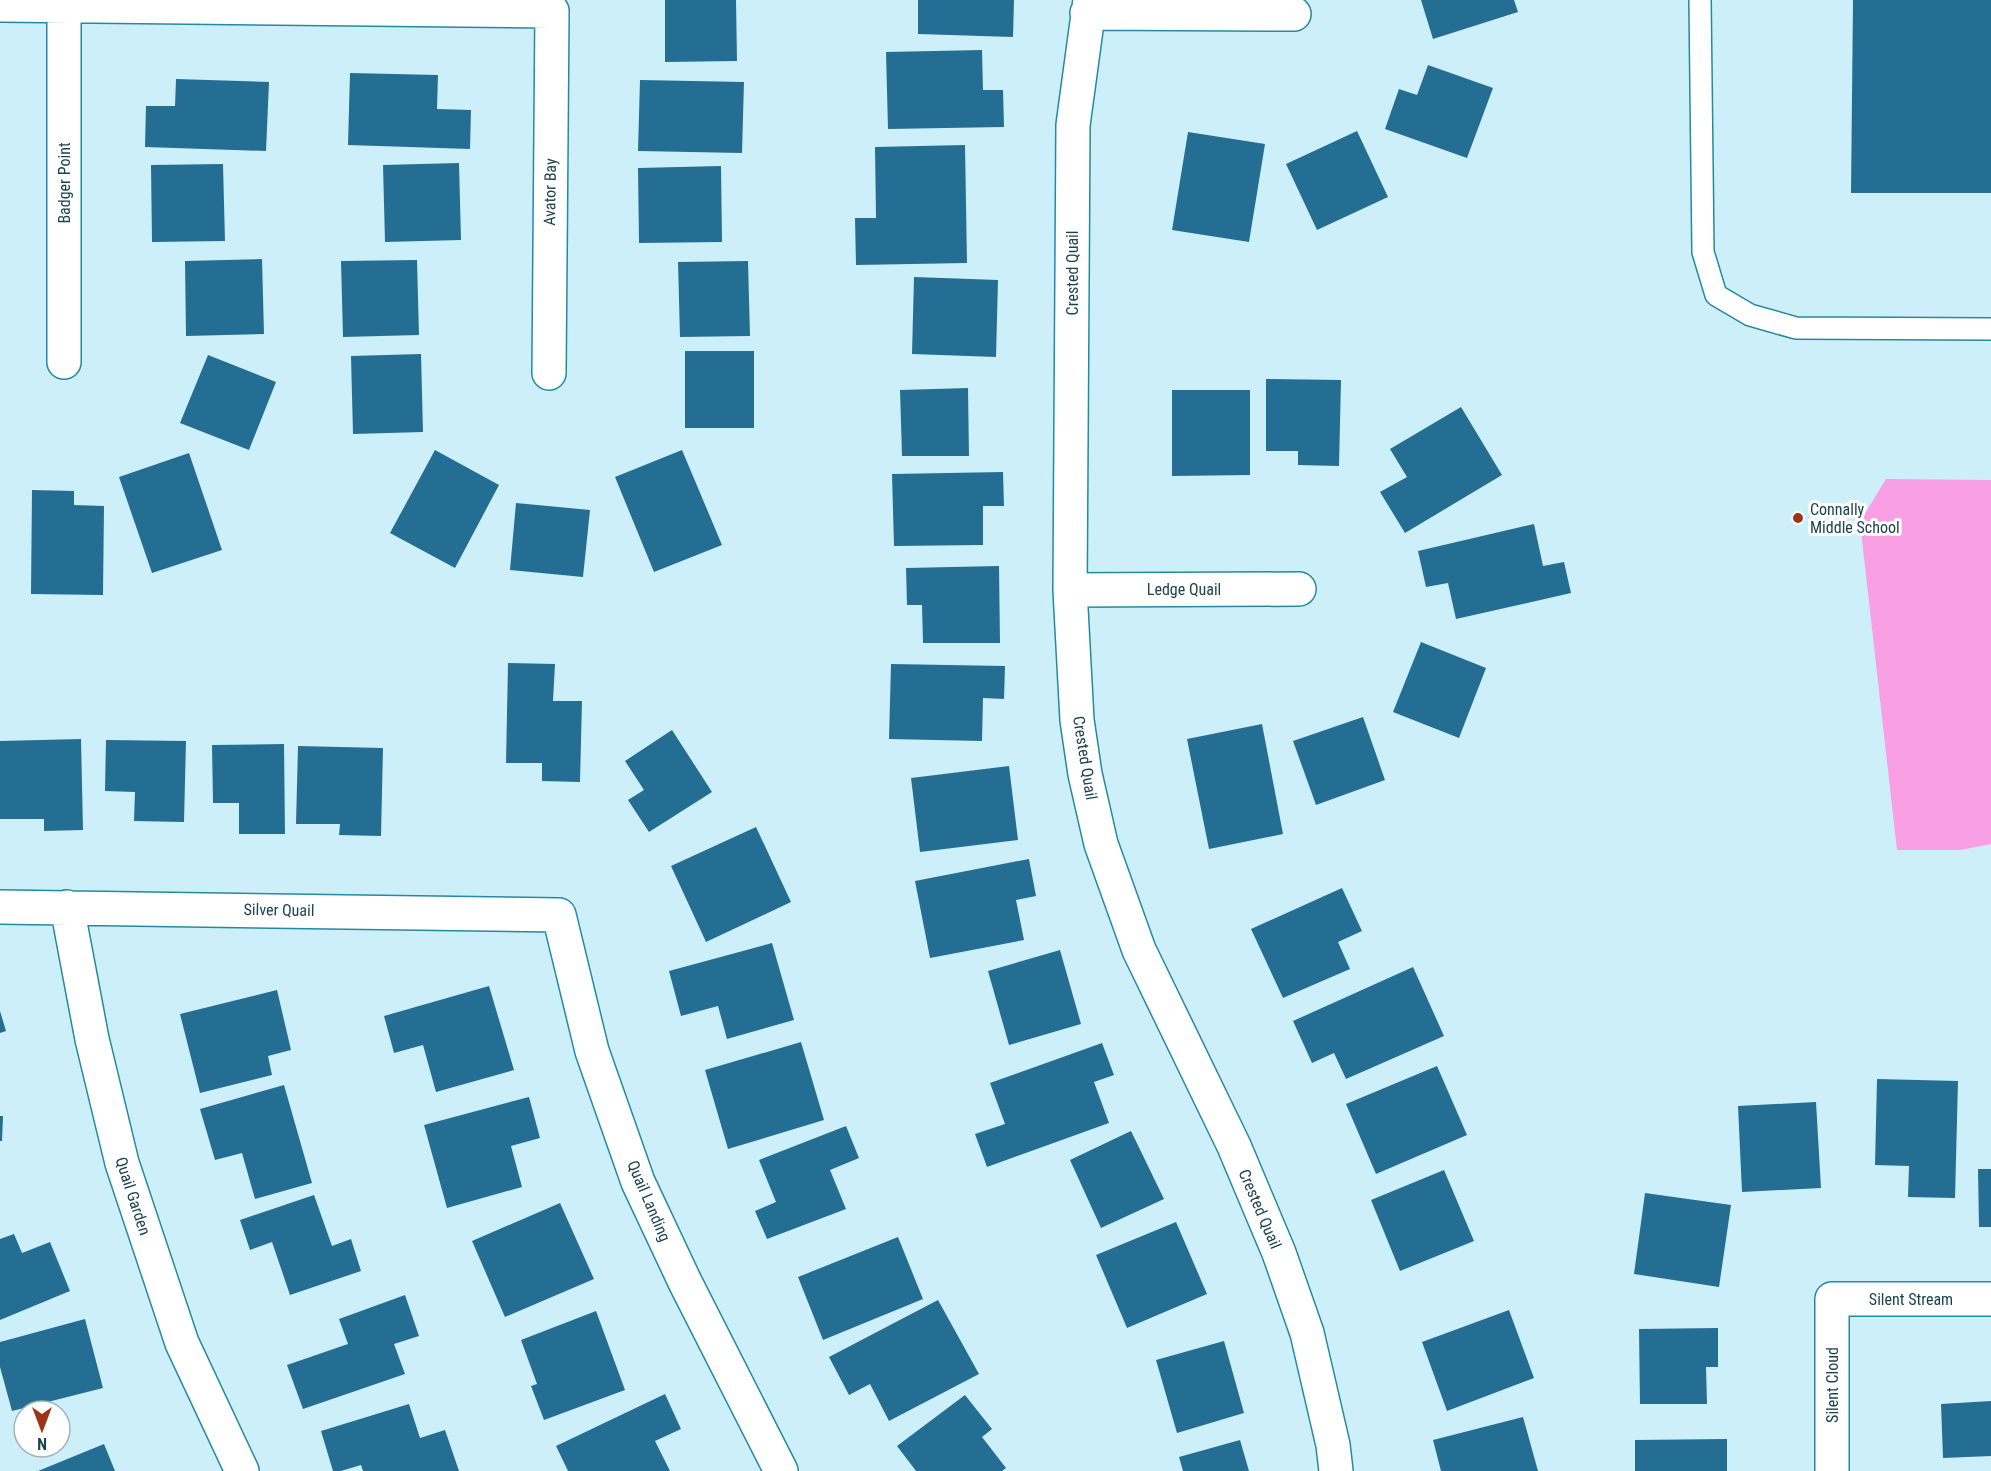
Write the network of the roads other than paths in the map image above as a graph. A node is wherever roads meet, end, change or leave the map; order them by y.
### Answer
1 (1700, 0) edge
2 (64, 4) junction
3 (0, 5) edge
4 (1088, 6) edge
5 (1294, 14) dead end
6 (1991, 329) edge
7 (64, 362) dead end
8 (549, 373) dead end
9 (1299, 589) dead end
10 (1070, 590) junction
11 (0, 907) edge
12 (67, 907) junction
13 (559, 915) joint
14 (1832, 1299) joint
15 (1991, 1299) edge
16 (242, 1471) edge
17 (781, 1471) edge
18 (1336, 1471) edge
19 (1832, 1471) edge

1 - 6 lane
2 - 3 street
2 - 7 street, Badger Point
2 - 8 street, Avator Bay
4 - 5 street
4 - 10 street, Crested Quail
9 - 10 street, Ledge Quail
10 - 18 street, Crested Quail
11 - 12 street, Silver Quail
12 - 13 street, Silver Quail
12 - 16 street, Quail Garden
13 - 17 street, Quail Landing
14 - 15 street, Silent Stream
14 - 19 street, Silent Cloud

